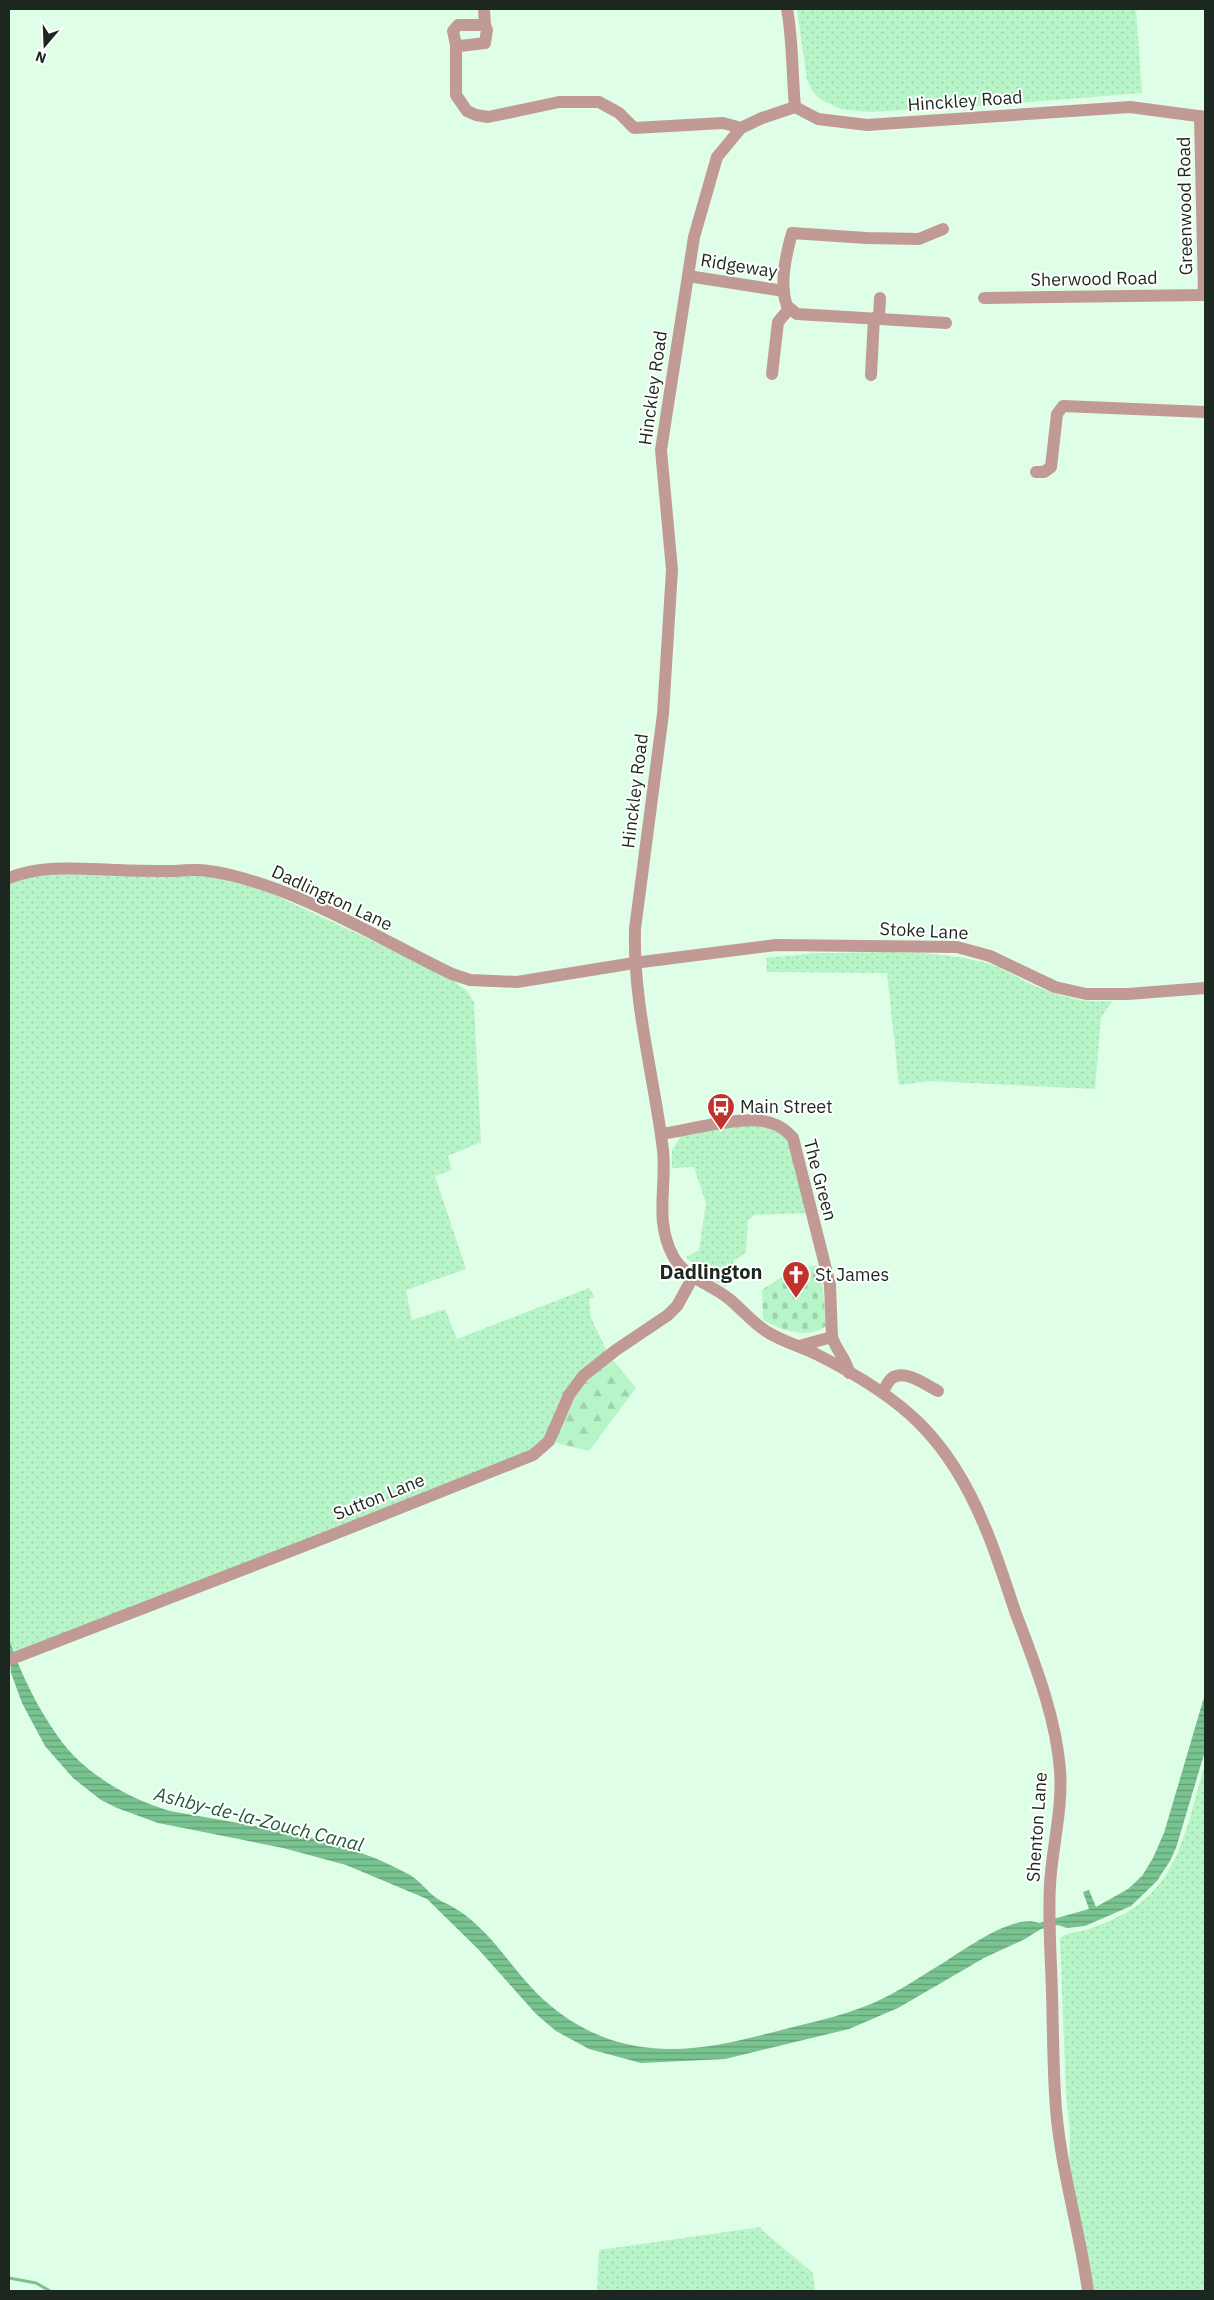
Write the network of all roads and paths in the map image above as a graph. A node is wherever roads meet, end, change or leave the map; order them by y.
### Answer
1 (484, 9) edge
2 (787, 9) edge
3 (485, 25) junction
4 (456, 45) junction
5 (795, 106) junction
6 (1203, 116) edge
7 (741, 128) junction
8 (943, 229) dead end
9 (688, 276) junction
10 (784, 291) junction
11 (1205, 295) edge
12 (880, 298) dead end
13 (984, 298) dead end
14 (789, 309) junction
15 (876, 318) junction
16 (946, 323) dead end
17 (772, 374) dead end
18 (871, 375) dead end
19 (1205, 412) edge
20 (1036, 472) dead end
21 (9, 878) edge
22 (634, 963) junction
23 (1205, 988) edge
24 (661, 1134) junction
25 (693, 1277) junction
26 (832, 1337) junction
27 (799, 1346) junction
28 (850, 1373) junction
29 (938, 1391) dead end
30 (883, 1392) junction
31 (9, 1660) edge
32 (1088, 2291) edge

1 - 3 street
2 - 5 street
3 - 4 street
3 - 4 street
4 - 7 street
5 - 6 street, Hinckley Road
5 - 7 street, Hinckley Road
6 - 11 street, Greenwood Road
7 - 9 street, Hinckley Road
8 - 10 street
9 - 10 street, Ridgeway
9 - 22 street, Hinckley Road
10 - 14 street
11 - 13 street, Sherwood Road
12 - 15 street
14 - 15 street
14 - 17 street
15 - 16 street
15 - 18 street
19 - 20 street
21 - 22 street, Dadlington Lane
22 - 23 street, Stoke Lane
22 - 24 street, Hinckley Road
24 - 25 street
24 - 26 street, The Green
25 - 27 street
25 - 31 street, Sutton Lane
26 - 27 street
26 - 28 street, The Green
27 - 28 street, Shenton Lane
28 - 30 street, Shenton Lane
29 - 30 street
30 - 32 street, Shenton Lane

